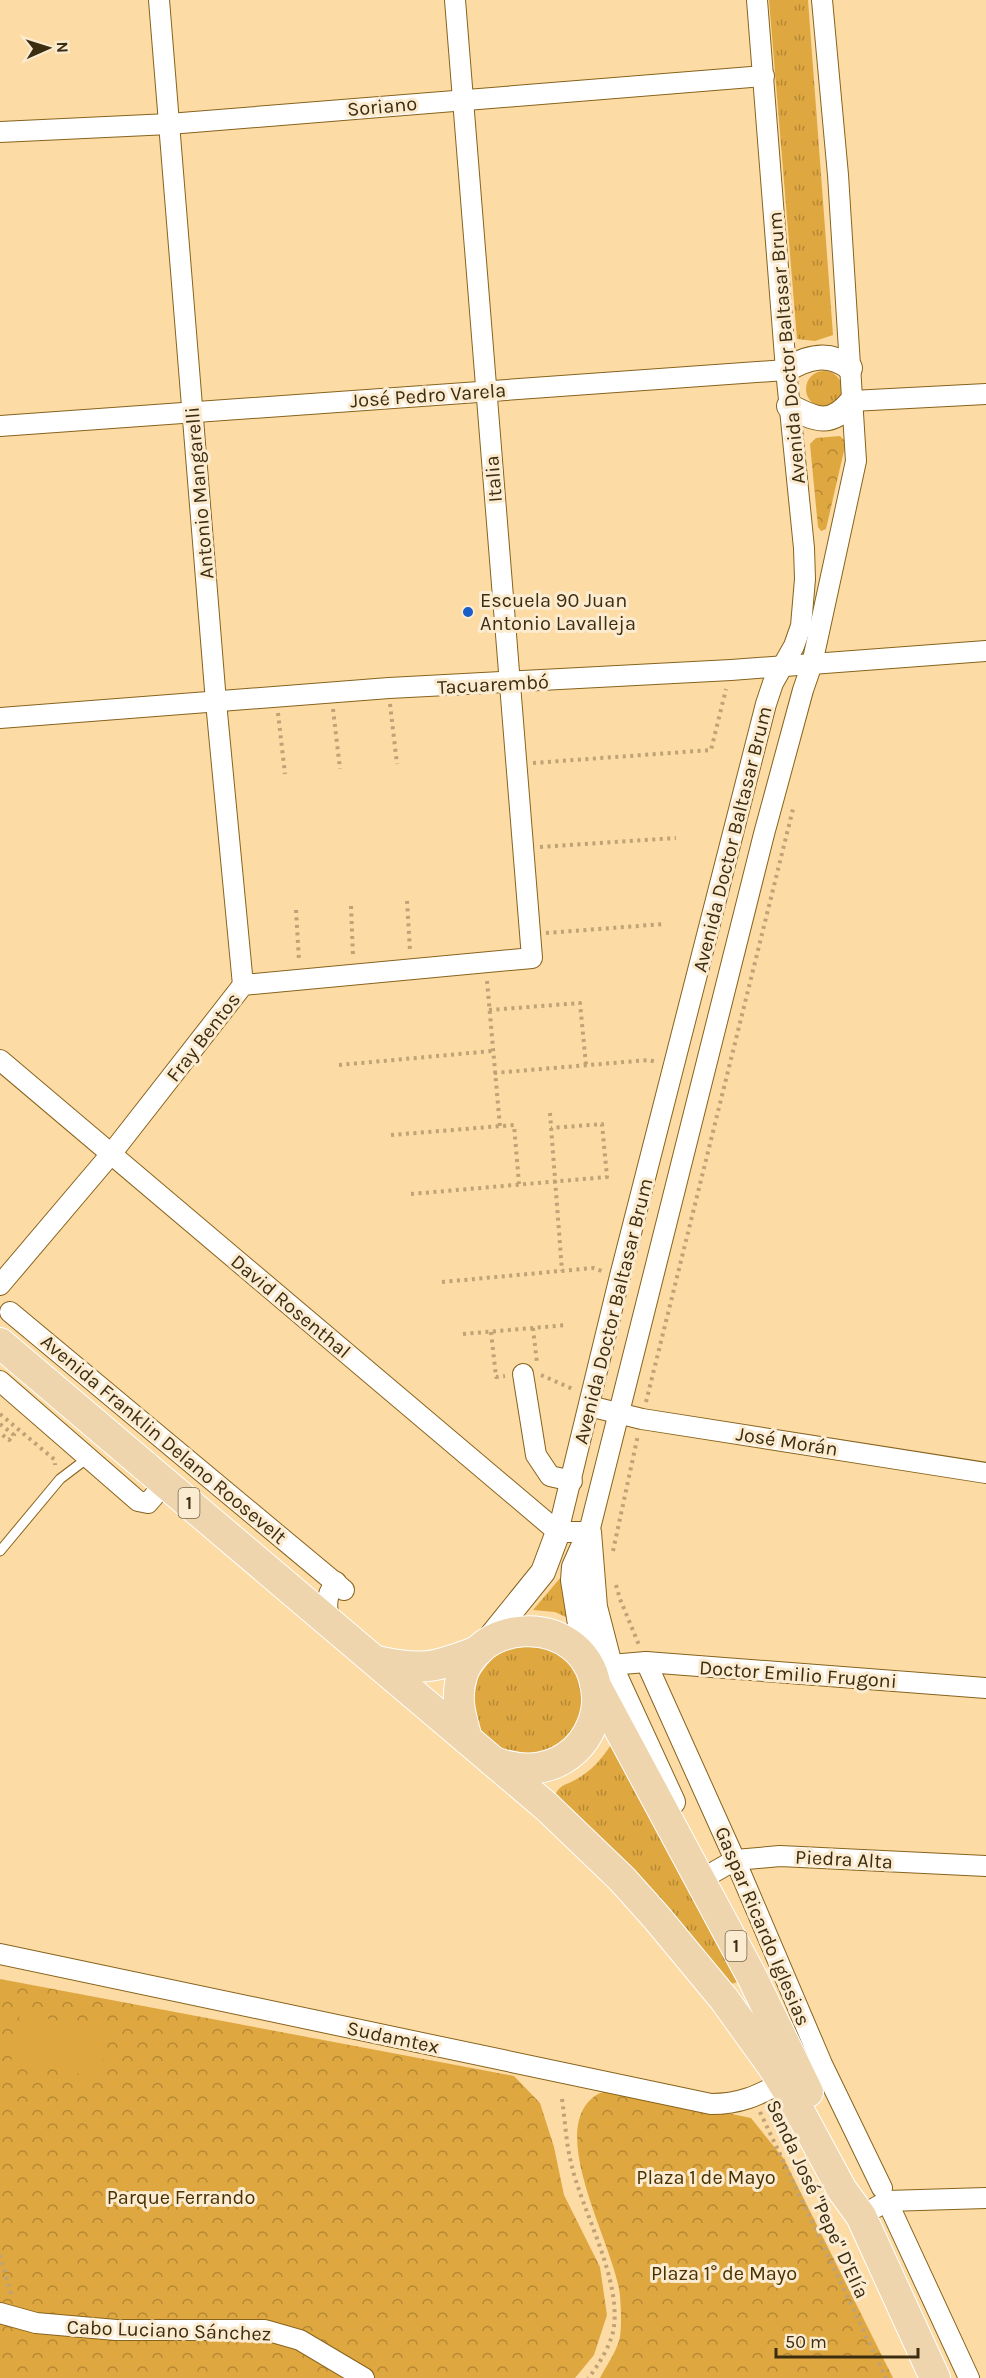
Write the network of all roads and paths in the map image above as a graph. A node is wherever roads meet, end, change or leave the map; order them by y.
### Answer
1 (159, 0) edge
2 (455, 0) edge
3 (757, 0) edge
4 (822, 0) edge
5 (764, 76) junction
6 (462, 100) junction
7 (169, 124) junction
8 (0, 132) edge
9 (850, 368) junction
10 (786, 370) junction
11 (486, 392) junction
12 (986, 394) edge
13 (852, 401) junction
14 (789, 406) junction
15 (192, 411) junction
16 (0, 426) edge
17 (986, 651) edge
18 (812, 664) junction
19 (783, 665) junction
20 (731, 670) junction
21 (511, 683) junction
22 (389, 688) junction
23 (332, 693) junction
24 (277, 698) junction
25 (216, 702) junction
26 (0, 718) edge
27 (397, 764) dead end
28 (518, 764) junction
29 (340, 769) dead end
30 (285, 774) dead end
31 (794, 805) dead end
32 (676, 838) dead end
33 (524, 848) junction
34 (407, 901) dead end
35 (351, 906) dead end
36 (296, 910) dead end
37 (664, 924) dead end
38 (530, 934) junction
39 (532, 958) joint
40 (486, 962) junction
41 (411, 969) junction
42 (354, 975) junction
43 (301, 980) junction
44 (243, 985) junction
45 (489, 1010) junction
46 (492, 1051) junction
47 (0, 1060) edge
48 (339, 1065) dead end
49 (586, 1065) junction
50 (674, 1068) junction
51 (494, 1073) junction
52 (550, 1113) dead end
53 (500, 1127) junction
54 (551, 1128) junction
55 (391, 1134) dead end
56 (111, 1154) junction
57 (555, 1181) junction
58 (519, 1184) junction
59 (411, 1194) dead end
60 (562, 1271) junction
61 (620, 1276) junction
62 (442, 1282) dead end
63 (0, 1285) edge
64 (0, 1292) edge
65 (10, 1312) junction
66 (567, 1325) dead end
67 (463, 1334) dead end
68 (1, 1345) edge
69 (530, 1373) joint
70 (0, 1381) edge
71 (589, 1406) junction
72 (128, 1410) junction
73 (618, 1413) junction
74 (2, 1416) edge
75 (642, 1419) junction
76 (0, 1423) edge
77 (0, 1433) edge
78 (108, 1434) junction
79 (89, 1457) junction
80 (53, 1459) dead end
81 (986, 1473) edge
82 (572, 1481) junction
83 (157, 1493) junction
84 (257, 1517) junction
85 (558, 1532) junction
86 (589, 1532) junction
87 (236, 1543) junction
88 (293, 1546) junction
89 (0, 1551) edge
90 (613, 1554) dead end
91 (272, 1573) junction
92 (614, 1576) dead end
93 (334, 1625) junction
94 (480, 1649) junction
95 (376, 1661) junction
96 (646, 1662) junction
97 (597, 1670) junction
98 (986, 1688) edge
99 (467, 1739) junction
100 (494, 1762) junction
101 (735, 1860) junction
102 (986, 1866) edge
103 (707, 1876) junction
104 (724, 1923) junction
105 (0, 1954) edge
106 (752, 1975) junction
107 (724, 1999) junction
108 (801, 2073) junction
109 (753, 2098) junction
110 (562, 2099) dead end
111 (885, 2195) junction
112 (986, 2198) edge
113 (861, 2216) junction
114 (0, 2255) edge
115 (0, 2313) edge
116 (940, 2314) junction
117 (19, 2318) junction
118 (912, 2325) junction
119 (364, 2378) edge
120 (588, 2378) edge
121 (886, 2378) edge
122 (935, 2378) edge
123 (969, 2378) edge

1 - 7 street, Antonio Mangarelli
2 - 6 street, Italia
3 - 5 street, Avenida Doctor Baltasar Brum
4 - 9 street, Avenida Doctor Baltasar Brum
5 - 6 street, Soriano
5 - 10 street, Avenida Doctor Baltasar Brum
6 - 7 street, Soriano
6 - 11 street, Italia
7 - 8 street, Soriano
7 - 15 street, Antonio Mangarelli
9 - 10 street, José Pedro Varela
9 - 13 street, Avenida Doctor Baltasar Brum
10 - 11 street, José Pedro Varela
10 - 14 street, Avenida Doctor Baltasar Brum
11 - 15 street, José Pedro Varela
11 - 21 street, Italia
12 - 13 street
13 - 14 street
13 - 18 street, Avenida Doctor Baltasar Brum
14 - 19 street, Avenida Doctor Baltasar Brum
15 - 16 street, José Pedro Varela
15 - 25 street, Antonio Mangarelli
17 - 18 street, Tacuarembó
18 - 19 street, Tacuarembó
18 - 73 street, Avenida Doctor Baltasar Brum
19 - 20 street, Tacuarembó
19 - 50 street, Avenida Doctor Baltasar Brum
20 - 21 street, Tacuarembó
20 - 28 path
21 - 22 street, Tacuarembó
21 - 28 street, Italia
22 - 23 street, Tacuarembó
22 - 27 path
23 - 24 street, Tacuarembó
23 - 29 path
24 - 25 street, Tacuarembó
24 - 30 path
25 - 26 street, Tacuarembó
25 - 44 street, Antonio Mangarelli
28 - 33 street, Italia
31 - 75 path
32 - 33 path
33 - 38 street, Italia
34 - 41 path
35 - 42 path
36 - 43 path
37 - 38 path
38 - 39 street, Italia
39 - 40 street, Fray Bentos
40 - 41 street, Fray Bentos
40 - 45 path
41 - 42 street, Fray Bentos
42 - 43 street, Fray Bentos
43 - 44 street, Fray Bentos
44 - 56 street, Fray Bentos
45 - 46 path
45 - 49 path
46 - 48 path
46 - 51 path
47 - 56 street, David Rosenthal
49 - 50 path
49 - 51 path
50 - 61 street, Avenida Doctor Baltasar Brum
51 - 53 path
52 - 54 path
53 - 55 path
53 - 58 path
54 - 57 path
54 - 57 path
56 - 63 street, Fray Bentos
56 - 85 street, David Rosenthal
57 - 58 path
57 - 60 path
58 - 59 path
60 - 61 path
60 - 62 path
61 - 71 street, Avenida Doctor Baltasar Brum
64 - 65 street
65 - 68 street
65 - 72 street, Avenida Franklin Delano Roosevelt
66 - 67 path
68 - 78 main road, Avenida Franklin Delano Roosevelt / 1
69 - 71 path
69 - 82 street
70 - 79 street
71 - 73 street, José Morán
71 - 82 street, Avenida Doctor Baltasar Brum
72 - 78 street
72 - 84 street, Avenida Franklin Delano Roosevelt
73 - 75 street, José Morán
73 - 86 street, Avenida Doctor Baltasar Brum
74 - 76 path
74 - 80 path
75 - 81 street, José Morán
75 - 90 path
76 - 77 path
78 - 79 street
78 - 83 main road, Avenida Franklin Delano Roosevelt / 1
79 - 83 street
79 - 89 lane
82 - 85 street, Avenida Doctor Baltasar Brum
83 - 87 main road, Avenida Franklin Delano Roosevelt / 1
84 - 87 street
84 - 88 street, Avenida Franklin Delano Roosevelt
85 - 86 street
85 - 94 street, Avenida Doctor Baltasar Brum
86 - 97 street, Avenida Doctor Baltasar Brum
87 - 91 main road, Avenida Franklin Delano Roosevelt / 1
88 - 91 street
88 - 93 street, Avenida Franklin Delano Roosevelt
91 - 93 main road, Avenida Franklin Delano Roosevelt / 1
92 - 96 path
93 - 95 main road, Avenida Franklin Delano Roosevelt / 1
94 - 95 main road, Avenida Franklin Delano Roosevelt / 1
94 - 97 main road
94 - 99 main road
95 - 99 main road, Avenida Franklin Delano Roosevelt / 1
96 - 97 street, Doctor Emilio Frugoni
96 - 98 street, Doctor Emilio Frugoni
96 - 101 street, Gaspar Ricardo Iglesias
97 - 100 main road
97 - 103 street, Avenida Doctor Baltasar Brum
97 - 104 main road, Avenida Doctor Baltasar Brum / 1
99 - 100 main road, Avenida Franklin Delano Roosevelt / 1
100 - 107 main road, Avenida Franklin Delano Roosevelt / 1
101 - 102 street, Piedra Alta
101 - 103 street, Piedra Alta
101 - 108 street, Gaspar Ricardo Iglesias
103 - 104 street, Avenida Doctor Baltasar Brum
104 - 106 main road, Avenida Doctor Baltasar Brum / 1
105 - 109 street, Sudamtex
106 - 107 main road
106 - 108 main road, Avenida Doctor Baltasar Brum / 1
107 - 108 main road, Avenida Franklin Delano Roosevelt / 1
108 - 109 street, Sudamtex
108 - 111 street, Gaspar Ricardo Iglesias
108 - 113 main road, Avenida Doctor Baltasar Brum / 1
109 - 121 path, Senda José "Pepe" D'Elía
110 - 120 path
111 - 112 street
111 - 113 street
111 - 116 street, Gaspar Ricardo Iglesias
113 - 118 main road, 1
114 - 117 path
115 - 117 street, Cabo Luciano Sánchez
116 - 118 street
116 - 123 street, Gaspar Ricardo Iglesias
117 - 119 street, Cabo Luciano Sánchez
118 - 122 main road, 1

